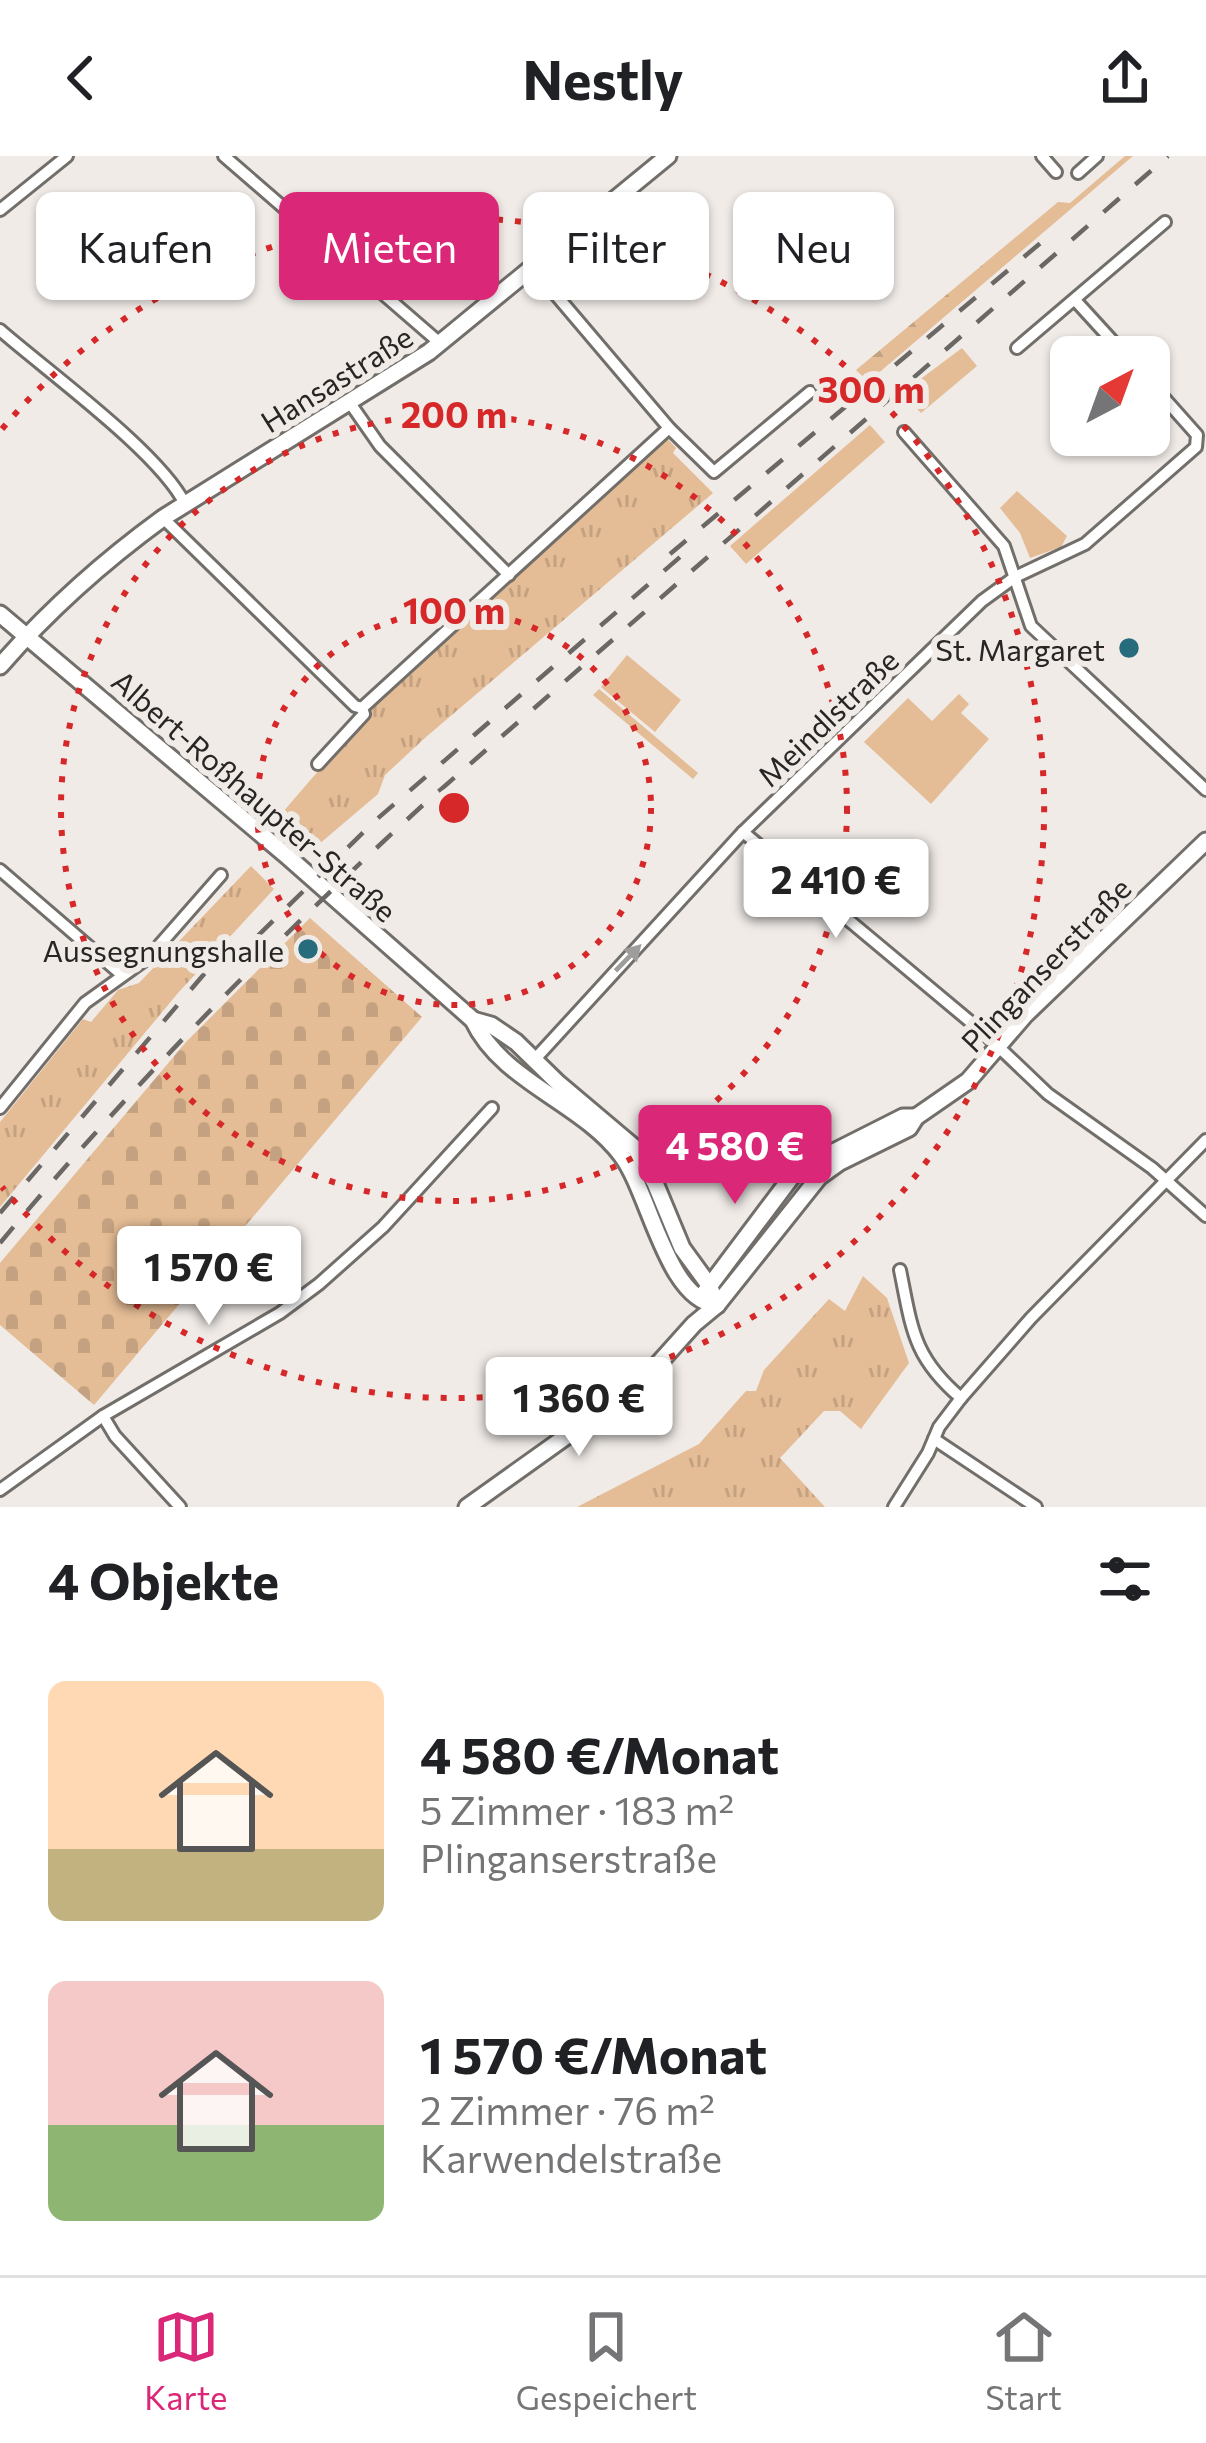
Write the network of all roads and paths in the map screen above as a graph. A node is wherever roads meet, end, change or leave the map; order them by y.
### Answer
1 (67, 156) edge
2 (224, 156) edge
3 (1042, 156) edge
4 (1097, 156) edge
5 (665, 157) edge
6 (1056, 172) dead end
7 (1078, 173) dead end
8 (624, 192) edge
9 (0, 210) edge
10 (1165, 222) dead end
11 (523, 278) edge
12 (560, 300) edge
13 (1075, 300) junction
14 (0, 330) edge
15 (1108, 336) edge
16 (442, 344) junction
17 (1017, 348) dead end
18 (809, 392) dead end
19 (350, 404) junction
20 (1170, 406) edge
21 (668, 428) junction
22 (904, 432) dead end
23 (185, 504) junction
24 (163, 518) junction
25 (509, 575) junction
26 (1015, 577) junction
27 (0, 614) edge
28 (26, 636) junction
29 (0, 666) edge
30 (362, 708) junction
31 (318, 764) dead end
32 (1206, 790) edge
33 (742, 832) junction
34 (1206, 841) edge
35 (0, 870) edge
36 (221, 875) dead end
37 (122, 975) junction
38 (473, 1020) junction
39 (998, 1047) junction
40 (535, 1058) junction
41 (0, 1108) edge
42 (492, 1108) dead end
43 (916, 1117) junction
44 (610, 1134) junction
45 (1206, 1140) edge
46 (648, 1141) dead end
47 (817, 1146) dead end
48 (1167, 1180) junction
49 (1206, 1216) edge
50 (900, 1270) dead end
51 (709, 1285) junction
52 (709, 1304) junction
53 (962, 1398) junction
54 (103, 1416) junction
55 (934, 1439) junction
56 (0, 1490) edge
57 (180, 1507) edge
58 (467, 1507) edge
59 (894, 1507) edge
60 (1036, 1507) edge

1 - 9 street
2 - 16 street
3 - 6 street
4 - 7 street
5 - 8 main road, Hansastraße
10 - 13 street
11 - 16 main road, Hansastraße
12 - 21 street
13 - 15 street
13 - 17 street
14 - 23 street
16 - 19 main road, Hansastraße
18 - 21 street
19 - 23 main road, Hansastraße
19 - 25 street
20 - 26 street, Meindlstraße
21 - 25 street
22 - 26 street
23 - 24 main road, Hansastraße
24 - 28 main road, Hansastraße
24 - 30 street
25 - 30 street
26 - 32 street
26 - 33 street, Meindlstraße
27 - 28 main road, Albert-Roßhaupter-Straße
28 - 29 main road, Hansastraße
28 - 38 main road, Albert-Roßhaupter-Straße
30 - 31 street
33 - 39 street
40 -> 33 street, Meindlstraße
34 - 39 main road, Plinganserstraße
35 - 37 street
36 - 37 street
37 - 41 street
38 - 40 main road, Albert-Roßhaupter-Straße
38 - 44 main road, Albert-Roßhaupter-Straße
39 - 43 main road, Plinganserstraße
39 - 48 street
40 - 44 main road, Albert-Roßhaupter-Straße
42 - 54 street
43 - 51 main road, Plinganserstraße
43 - 52 main road, Plinganserstraße
44 - 51 main road
44 - 52 main road
45 - 48 street
46 - 47 street
48 - 49 street
48 - 53 street
50 - 53 street
51 - 52 main road
52 - 58 main road, Plinganserstraße
53 - 55 street
54 - 56 street
54 - 57 street
55 - 59 street
55 - 60 street

